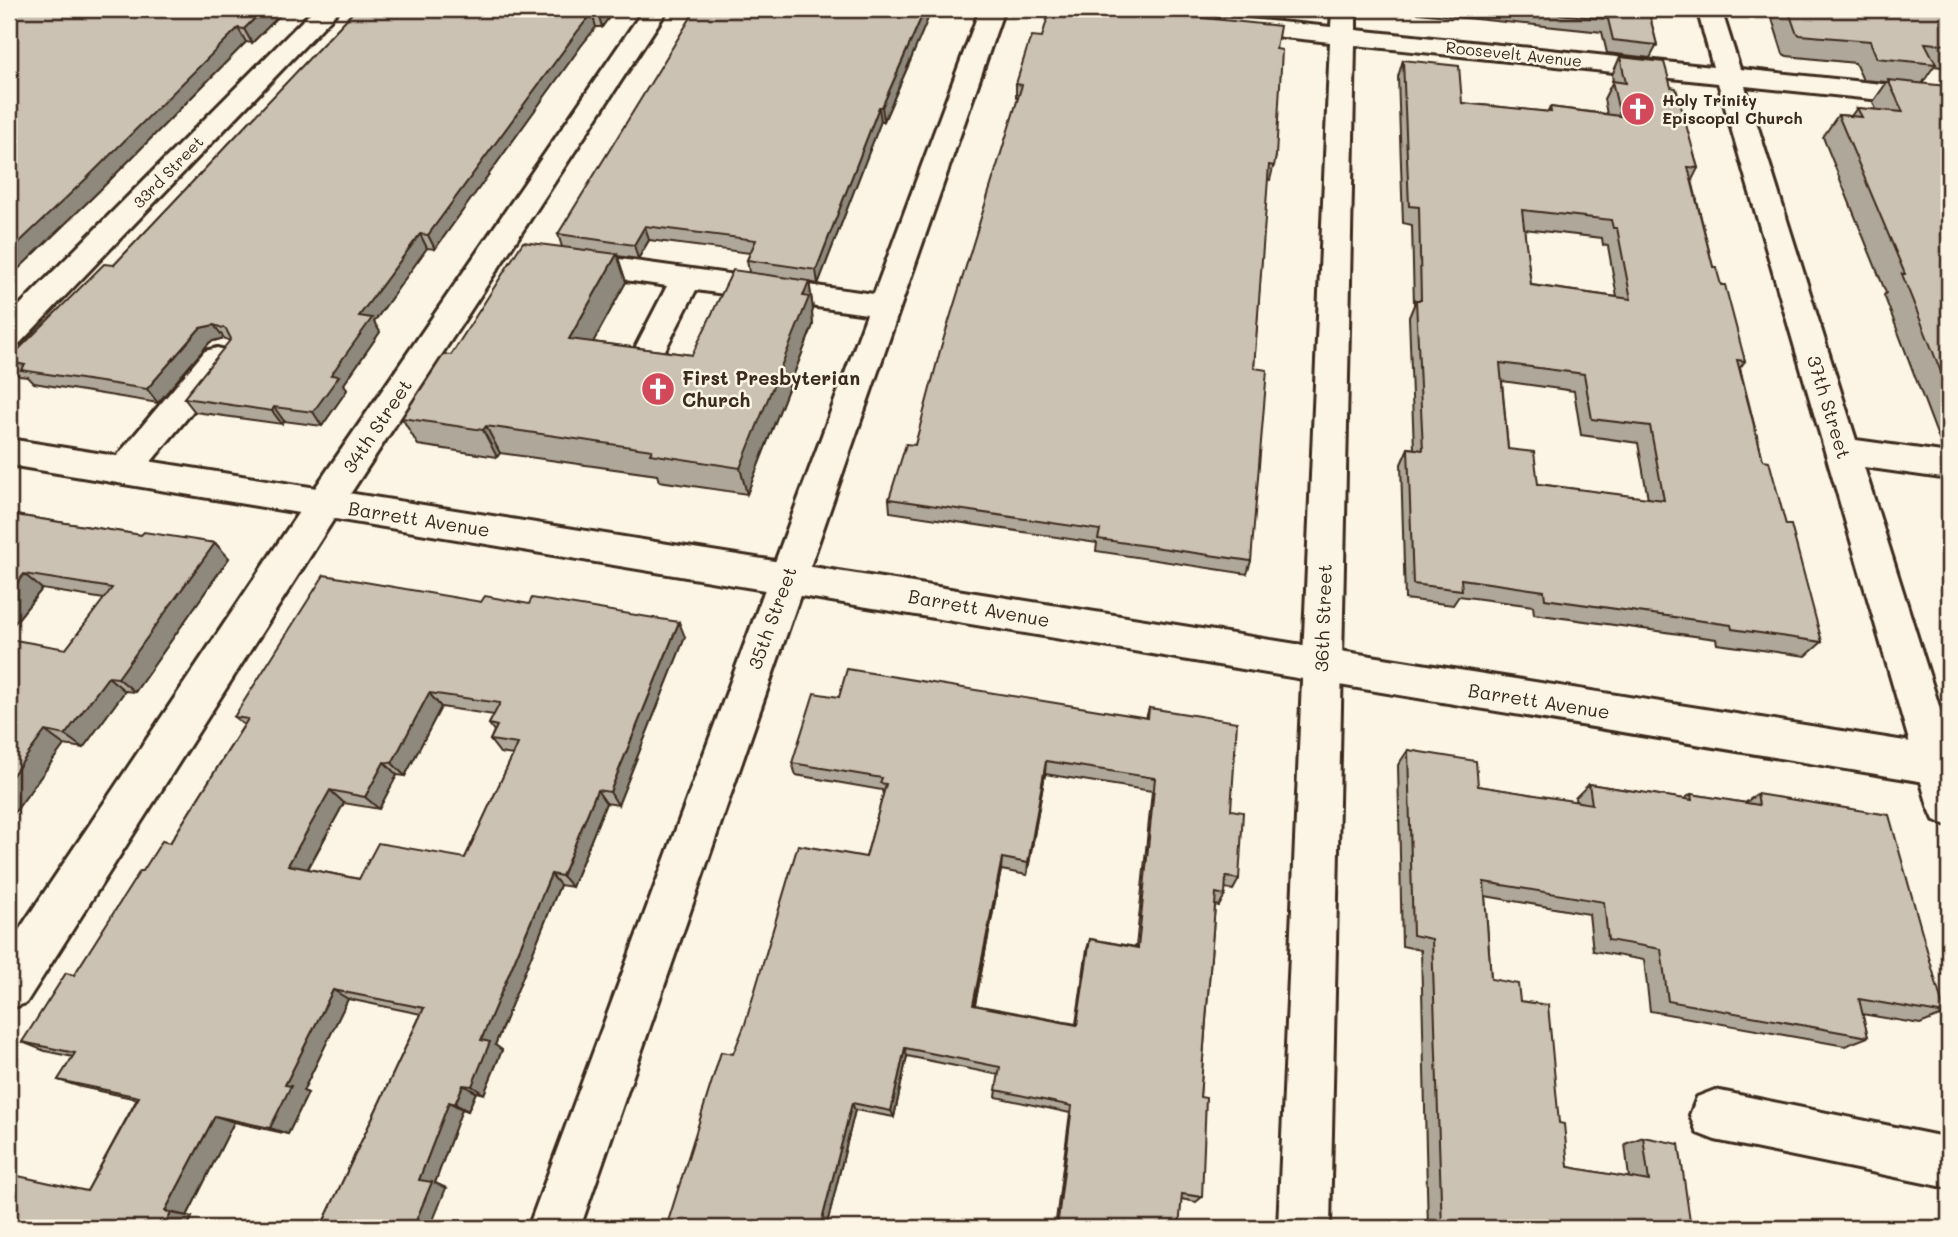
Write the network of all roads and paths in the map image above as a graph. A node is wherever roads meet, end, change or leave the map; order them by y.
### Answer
1 (328, 9) edge
2 (656, 9) edge
3 (992, 9) edge
4 (1709, 9) edge
5 (1204, 22) edge
6 (1343, 22) edge
7 (1730, 76) junction
8 (1949, 99) edge
9 (517, 254) junction
10 (686, 278) junction
11 (885, 306) junction
12 (9, 335) edge
13 (652, 346) dead end
14 (223, 352) edge
15 (1843, 452) junction
16 (9, 453) edge
17 (1949, 466) edge
18 (124, 471) junction
19 (324, 505) junction
20 (787, 576) junction
21 (1321, 666) junction
22 (1943, 765) edge
23 (1949, 806) edge
24 (9, 986) edge
25 (1715, 1115) dead end
26 (1949, 1163) edge
27 (554, 1228) edge
28 (1304, 1228) edge

1 - 12 street, 33rd Street
2 - 9 street, 34th Street
3 - 11 street, 35th Street
4 - 7 street, 37th Street
5 - 6 street, Roosevelt Avenue
6 - 7 street, Roosevelt Avenue
6 - 21 street, 36th Street
7 - 8 street, Roosevelt Avenue
7 - 15 street, 37th Street
9 - 10 street
9 - 19 street, 34th Street
10 - 11 street
10 - 13 street
11 - 20 street, 35th Street
14 - 18 street
15 - 17 street
15 - 22 street, 37th Street
16 - 18 street, Barrett Avenue
18 - 19 street, Barrett Avenue
19 - 20 street, Barrett Avenue
19 - 24 street, 34th Street
20 - 21 street, Barrett Avenue
20 - 27 street, 35th Street
21 - 22 street, Barrett Avenue
21 - 28 street, 36th Street
22 - 23 street, 37th Street
25 - 26 street

